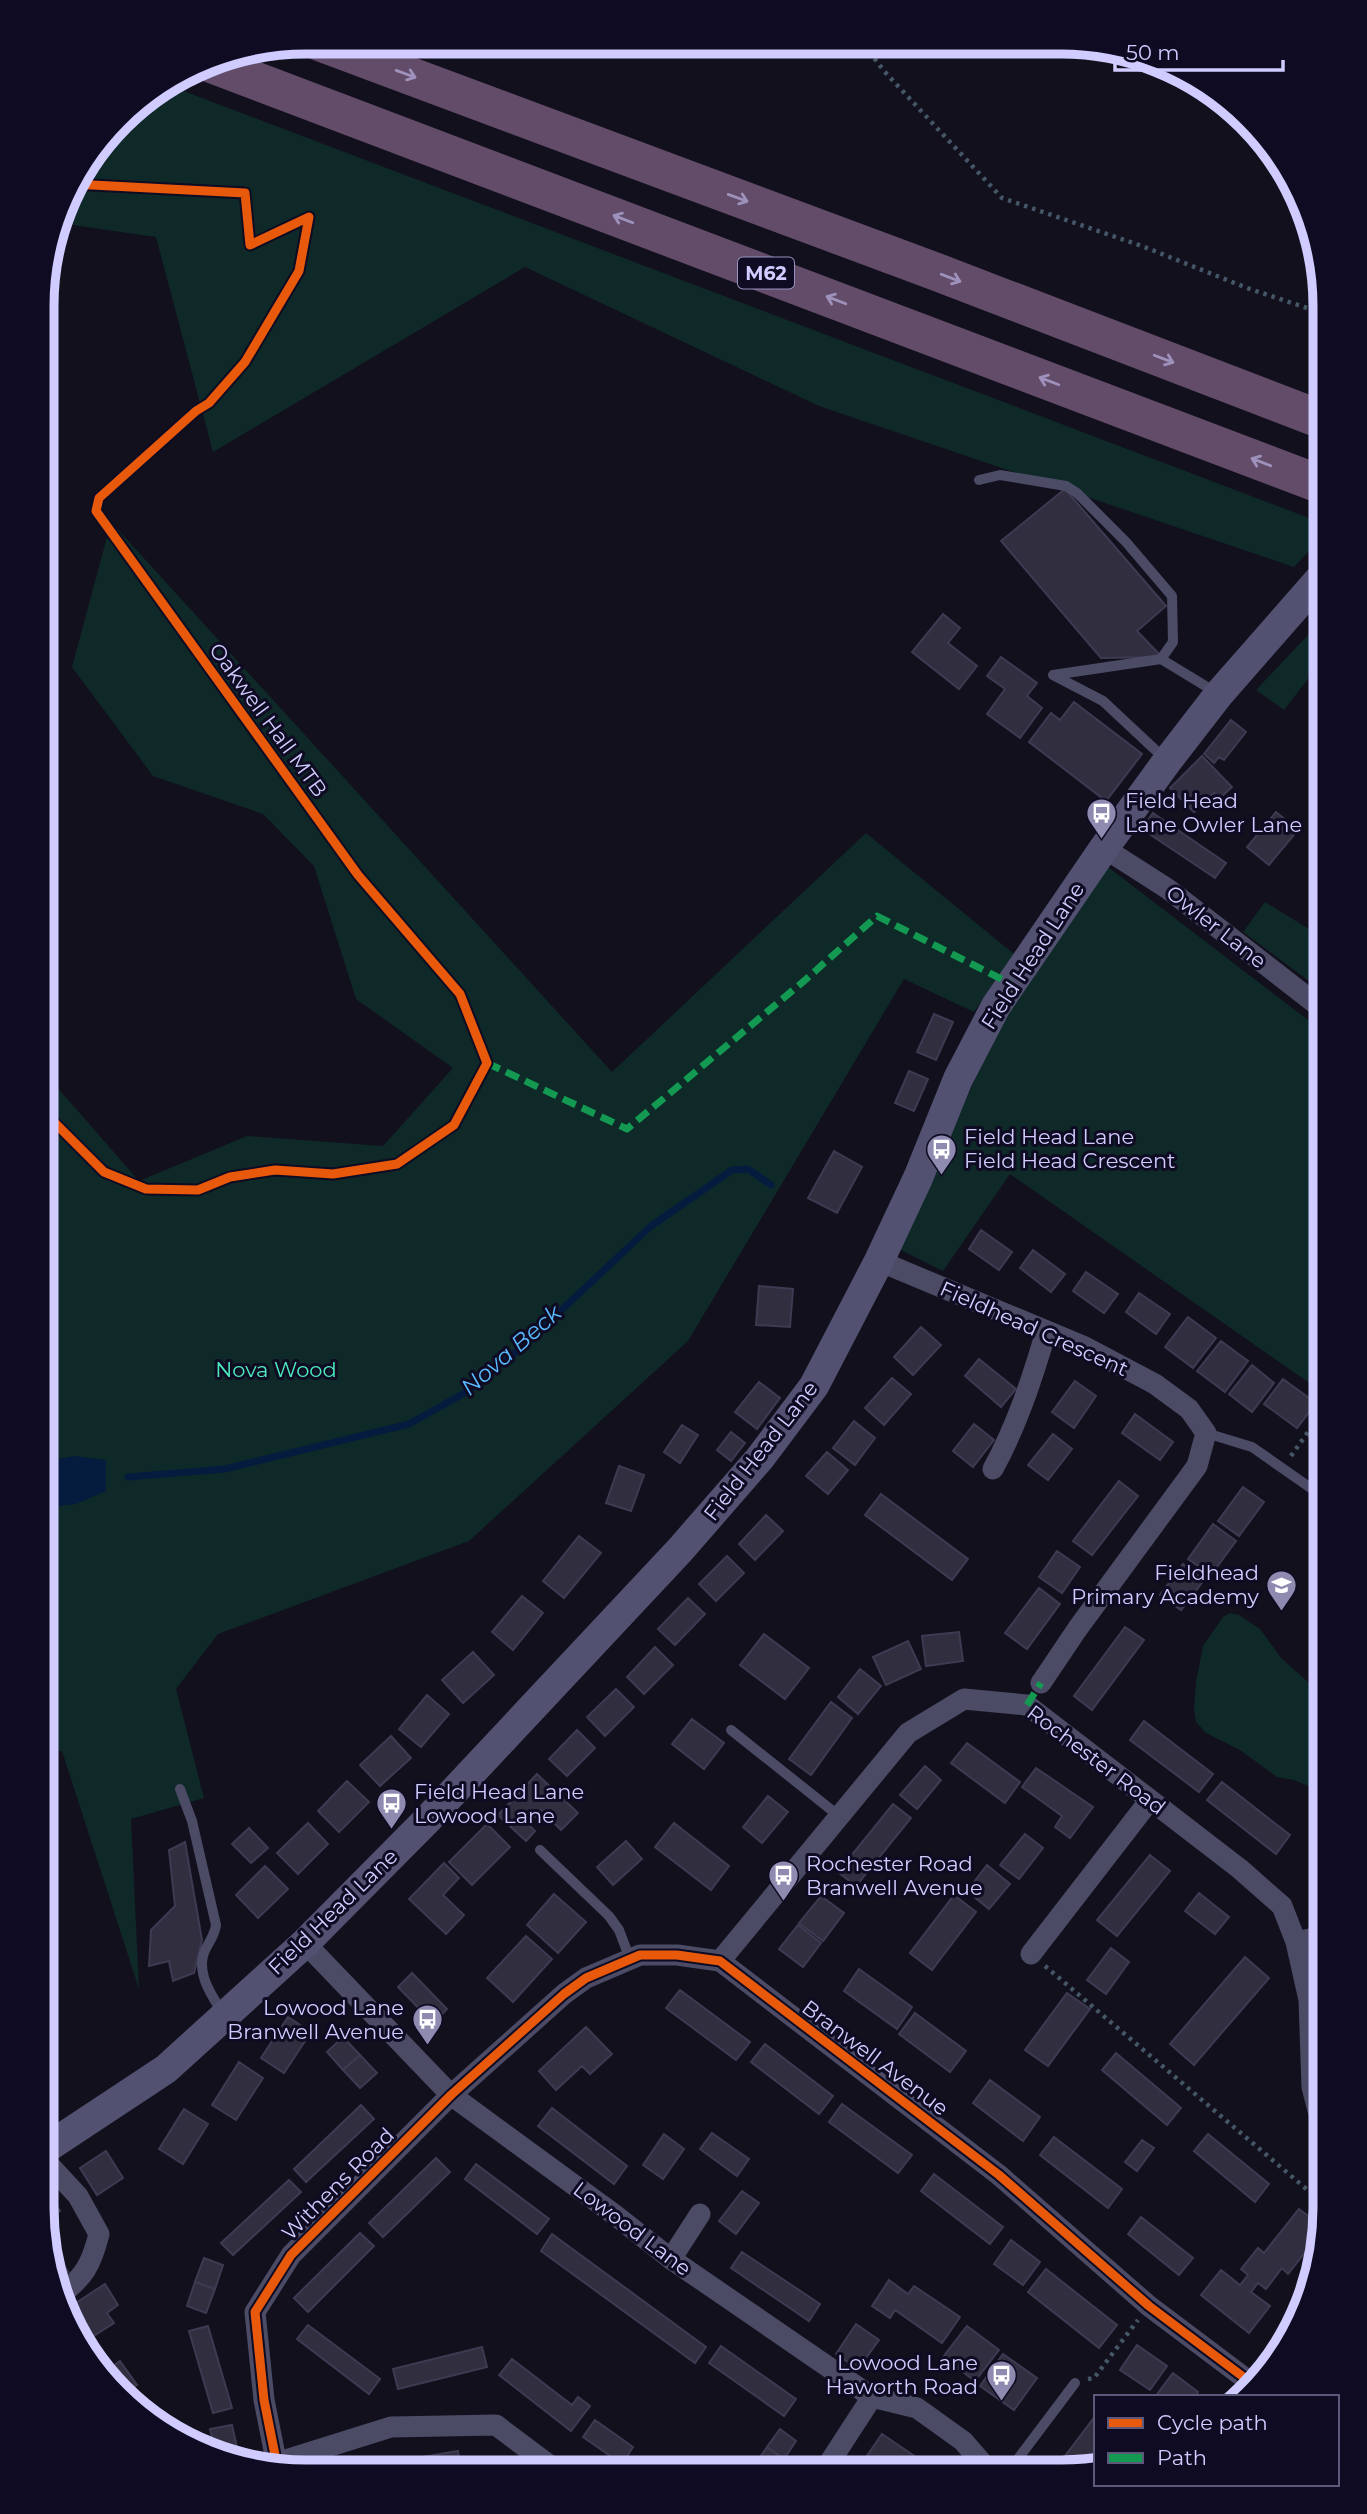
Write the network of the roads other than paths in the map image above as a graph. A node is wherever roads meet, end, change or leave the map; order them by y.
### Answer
1 (351, 54) edge
2 (223, 69) edge
3 (1313, 416) edge
4 (979, 480) dead end
5 (1313, 481) edge
6 (1313, 586) edge
7 (1161, 659) junction
8 (1219, 694) junction
9 (1168, 760) junction
10 (1104, 848) junction
11 (1313, 1001) edge
12 (879, 1261) junction
13 (1046, 1332) junction
14 (1206, 1433) junction
15 (993, 1469) dead end
16 (1313, 1490) edge
17 (1041, 1683) dead end
18 (731, 1730) dead end
19 (180, 1789) dead end
20 (1150, 1800) junction
21 (839, 1816) junction
22 (540, 1850) dead end
23 (1313, 1938) edge
24 (1296, 1942) junction
25 (305, 1943) junction
26 (1031, 1954) road end
27 (630, 1959) junction
28 (720, 1961) junction
29 (224, 2017) junction
30 (1313, 2091) edge
31 (451, 2095) junction
32 (54, 2143) edge
33 (54, 2170) edge
34 (700, 2214) dead end
35 (671, 2259) junction
36 (68, 2289) edge
37 (1246, 2379) edge
38 (1075, 2383) road end
39 (872, 2396) junction
40 (275, 2458) edge
41 (296, 2459) edge
42 (543, 2460) edge
43 (831, 2460) edge
44 (980, 2460) edge
45 (1017, 2460) edge

1 -> 3 highway
5 -> 2 highway, M62
4 - 7 lane
6 - 8 main road, Field Head Lane
7 - 8 lane
7 - 9 lane
8 - 9 main road, Field Head Lane
9 - 10 main road, Field Head Lane
10 - 11 street, Owler Lane
10 - 12 main road, Field Head Lane
12 - 13 street, Fieldhead Crescent
12 - 25 main road, Field Head Lane
13 - 14 street, Fieldhead Crescent
13 - 15 street
14 - 16 lane
14 - 17 street
18 - 21 lane
19 - 29 lane
20 - 21 street, Rochester Road
20 - 24 street, Rochester Road
20 - 26 street
21 - 28 street, Rochester Road
22 - 27 lane
23 - 24 street
24 - 30 street, Rochester Road
25 - 29 main road, Field Head Lane
25 - 31 street, Lowood Lane
27 - 28 street, Branwell Avenue
27 - 31 street, Branwell Avenue
28 - 37 street, Branwell Avenue
29 - 32 main road, Field Head Lane
31 - 35 street, Lowood Lane
31 - 40 street, Withens Road
33 - 36 street
34 - 35 street
35 - 39 street, Lowood Lane
38 - 45 lane
39 - 43 street
39 - 44 street, Lowood Lane
41 - 42 street

